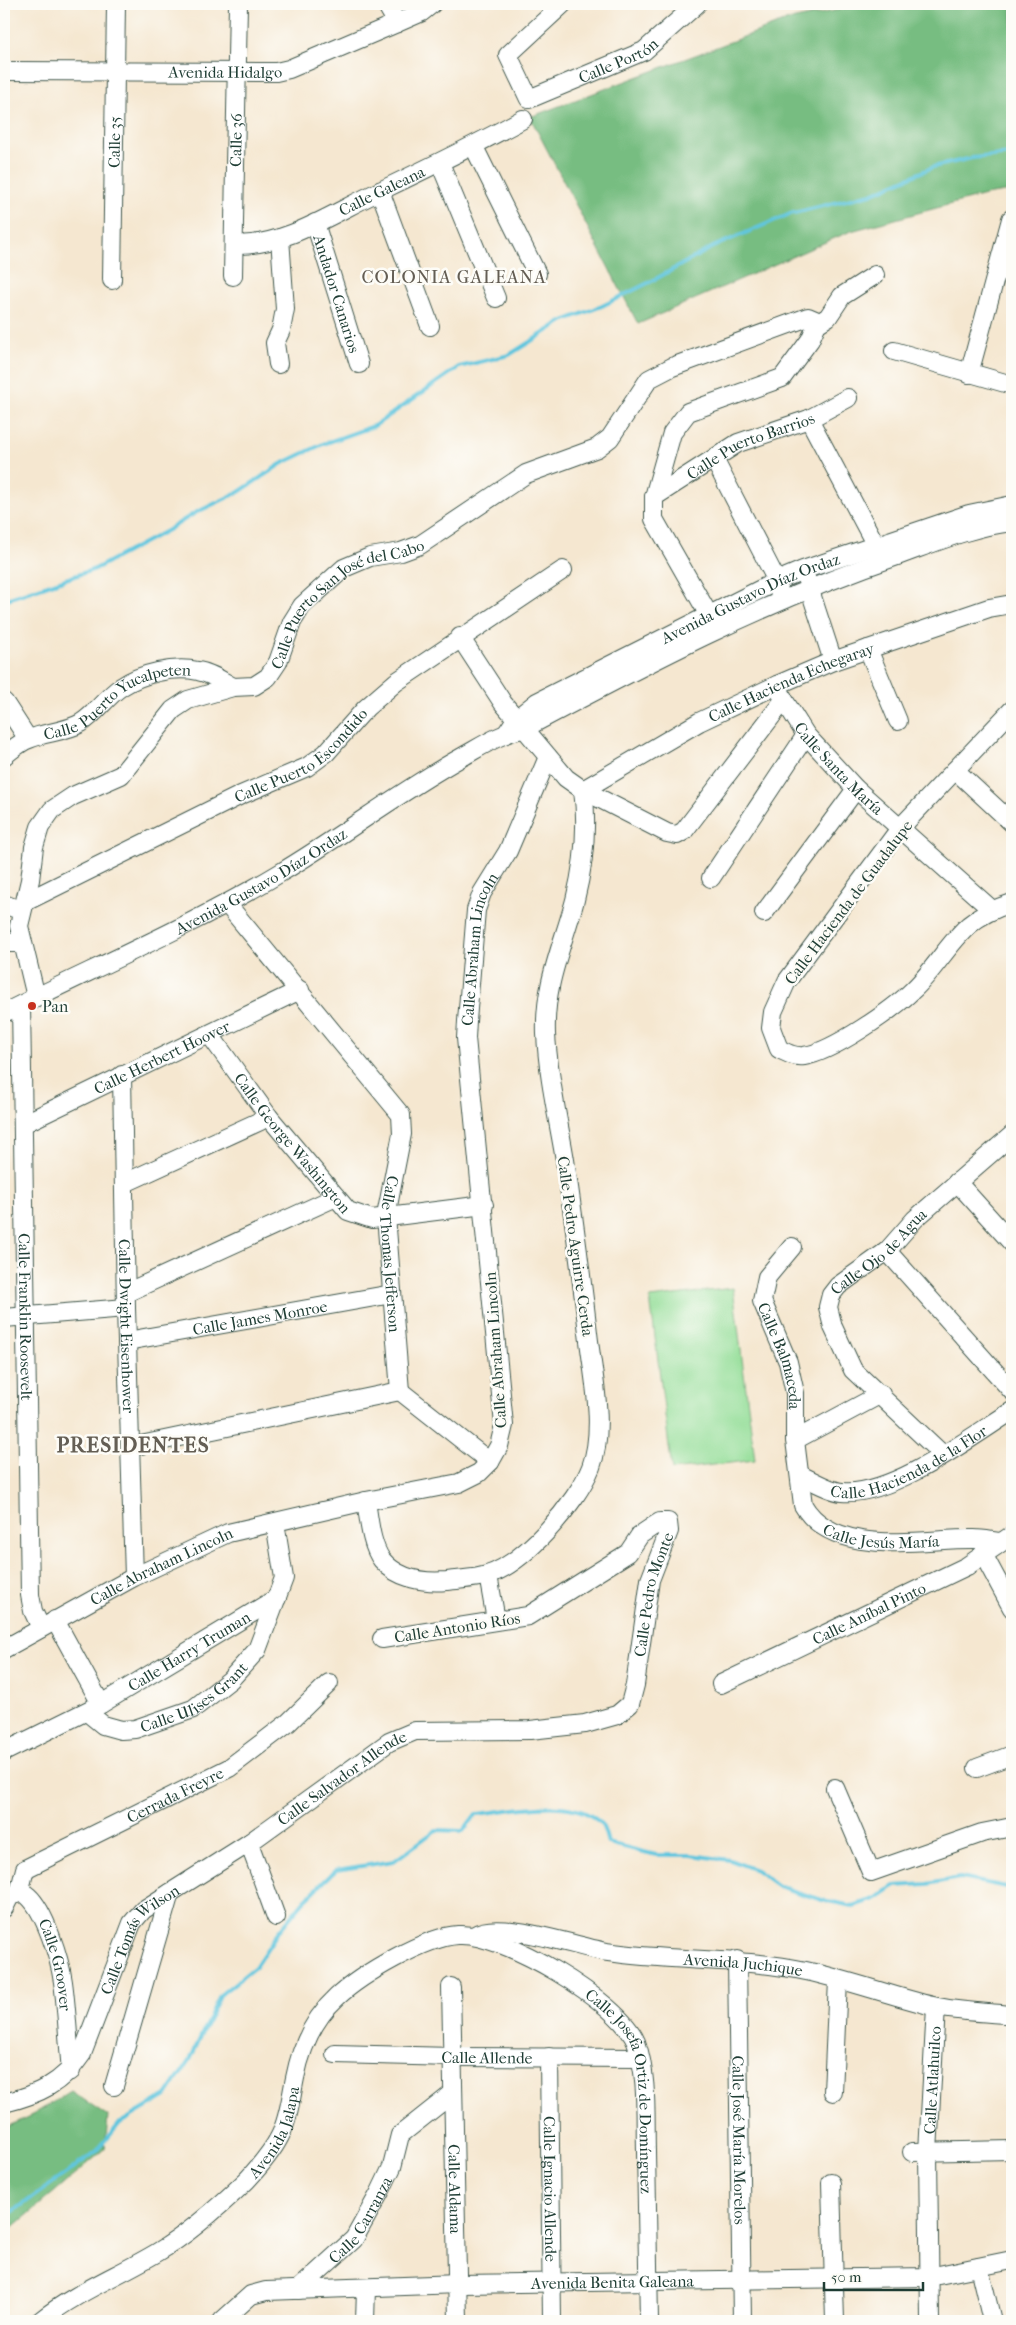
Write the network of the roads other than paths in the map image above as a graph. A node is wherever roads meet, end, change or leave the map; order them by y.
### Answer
1 (116, 4) edge
2 (238, 4) edge
3 (386, 4) edge
4 (432, 4) edge
5 (563, 4) edge
6 (697, 4) edge
7 (397, 23) junction
8 (4, 71) edge
9 (115, 73) junction
10 (236, 73) junction
11 (523, 119) dead end
12 (474, 146) junction
13 (440, 163) junction
14 (380, 191) junction
15 (1012, 219) edge
16 (315, 223) junction
17 (280, 238) junction
18 (235, 245) junction
19 (536, 274) dead end
20 (875, 275) dead end
21 (233, 276) dead end
22 (112, 280) dead end
23 (496, 298) dead end
24 (817, 324) junction
25 (430, 326) dead end
26 (894, 351) dead end
27 (278, 364) dead end
28 (359, 364) dead end
29 (969, 374) junction
30 (1012, 385) edge
31 (848, 398) dead end
32 (809, 418) junction
33 (714, 458) junction
34 (654, 497) junction
35 (1012, 505) edge
36 (1012, 522) edge
37 (880, 553) junction
38 (563, 570) dead end
39 (803, 570) junction
40 (777, 581) junction
41 (810, 587) junction
42 (780, 599) junction
43 (1012, 604) edge
44 (712, 621) junction
45 (460, 637) junction
46 (868, 649) junction
47 (833, 661) junction
48 (233, 687) junction
49 (780, 693) junction
50 (4, 702) edge
51 (1011, 712) edge
52 (898, 721) dead end
53 (516, 726) junction
54 (806, 735) junction
55 (28, 739) junction
56 (4, 756) edge
57 (548, 757) junction
58 (956, 770) junction
59 (856, 788) junction
60 (584, 790) junction
61 (1012, 823) edge
62 (901, 827) junction
63 (711, 878) dead end
64 (1012, 903) edge
65 (4, 904) edge
66 (227, 904) junction
67 (23, 907) junction
68 (990, 910) junction
69 (764, 913) dead end
70 (4, 943) edge
71 (23, 943) junction
72 (300, 990) junction
73 (29, 1001) junction
74 (4, 1013) edge
75 (210, 1035) junction
76 (122, 1075) junction
77 (270, 1116) junction
78 (23, 1124) junction
79 (1012, 1135) edge
80 (957, 1182) junction
81 (125, 1184) junction
82 (336, 1197) junction
83 (484, 1205) junction
84 (386, 1216) junction
85 (1012, 1243) edge
86 (792, 1248) dead end
87 (887, 1251) junction
88 (392, 1294) junction
89 (126, 1300) junction
90 (25, 1316) junction
91 (4, 1318) edge
92 (127, 1341) junction
93 (400, 1391) junction
94 (1012, 1391) edge
95 (881, 1394) junction
96 (1012, 1411) edge
97 (795, 1440) junction
98 (131, 1447) junction
99 (943, 1454) junction
100 (490, 1462) junction
101 (800, 1475) junction
102 (366, 1501) junction
103 (275, 1523) junction
104 (652, 1527) joint
105 (1007, 1539) edge
106 (984, 1554) junction
107 (488, 1575) junction
108 (134, 1577) junction
109 (276, 1598) junction
110 (1012, 1608) edge
111 (496, 1620) junction
112 (48, 1624) junction
113 (382, 1639) dead end
114 (4, 1649) edge
115 (330, 1683) dead end
116 (721, 1684) dead end
117 (635, 1685) joint
118 (94, 1708) junction
119 (4, 1752) edge
120 (1012, 1755) edge
121 (977, 1768) dead end
122 (835, 1788) dead end
123 (1012, 1827) edge
124 (249, 1843) junction
125 (19, 1893) junction
126 (170, 1893) junction
127 (4, 1908) edge
128 (276, 1917) dead end
129 (475, 1936) junction
130 (737, 1960) junction
131 (838, 1980) junction
132 (451, 1987) dead end
133 (936, 2007) junction
134 (1012, 2014) edge
135 (335, 2054) dead end
136 (452, 2057) junction
137 (549, 2057) junction
138 (640, 2058) junction
139 (71, 2071) junction
140 (114, 2086) dead end
141 (833, 2092) dead end
142 (453, 2093) junction
143 (4, 2103) edge
144 (1012, 2150) edge
145 (920, 2152) junction
146 (831, 2183) dead end
147 (1012, 2260) edge
148 (979, 2267) junction
149 (929, 2277) junction
150 (742, 2279) junction
151 (834, 2279) junction
152 (648, 2281) junction
153 (552, 2282) junction
154 (459, 2284) junction
155 (366, 2288) junction
156 (298, 2290) junction
157 (40, 2321) edge
158 (222, 2321) edge
159 (365, 2321) edge
160 (458, 2321) edge
161 (552, 2321) edge
162 (649, 2321) edge
163 (742, 2321) edge
164 (835, 2321) edge
165 (930, 2321) edge
166 (992, 2321) edge

1 - 9 street, Calle 35
2 - 10 street, Calle 36
3 - 7 street
4 - 7 street, Avenida Hidalgo
5 - 6 street, Calle Portón
7 - 10 street, Avenida Hidalgo
8 - 9 street, Avenida Hidalgo
9 - 10 street, Avenida Hidalgo
9 - 22 street, Calle 35
10 - 18 street, Calle 36
11 - 12 street, Calle Galeana
12 - 13 street, Calle Galeana
12 - 19 street
13 - 14 street, Calle Galeana
13 - 23 street
14 - 16 street, Calle Galeana
14 - 25 street
15 - 29 street
16 - 17 street, Calle Galeana
16 - 28 street, Andador Canarios
17 - 18 street, Calle Galeana
17 - 27 street
18 - 21 street, Calle 36
20 - 24 street
24 - 34 street
24 - 48 street, Calle Puerto San José del Cabo
26 - 29 street
29 - 30 street
31 - 32 street, Calle Puerto Barrios
32 - 33 street, Calle Puerto Barrios
32 - 37 street
33 - 34 street, Calle Puerto Barrios
33 - 40 street
34 - 44 street
35 - 37 street, Avenida Gustavo Díaz Ordaz
36 - 37 street, Avenida Gustavo Díaz Ordaz
37 - 39 street, Avenida Gustavo Díaz Ordaz
37 - 41 street, Avenida Gustavo Díaz Ordaz
38 - 45 street, Calle Puerto Escondido
39 - 40 street, Avenida Gustavo Díaz Ordaz
39 - 41 street
40 - 42 street
40 - 44 street, Avenida Gustavo Díaz Ordaz
41 - 42 street, Avenida Gustavo Díaz Ordaz
41 - 47 street
42 - 44 street, Avenida Gustavo Díaz Ordaz
43 - 46 street, Calle Hacienda Echegaray
44 - 53 street, Avenida Gustavo Díaz Ordaz
45 - 53 street
45 - 67 street, Calle Puerto Escondido
46 - 47 street, Calle Hacienda Echegaray
46 - 52 street
47 - 49 street, Calle Hacienda Echegaray
48 - 55 street, Calle Puerto Yucalpeten
48 - 67 street, Calle Puerto San José del Cabo
49 - 54 street, Calle Santa María
49 - 60 street, Calle Hacienda Echegaray
49 - 60 street
50 - 55 street
51 - 58 street, Calle Hacienda de Guadalupe
53 - 57 street
53 - 66 street, Avenida Gustavo Díaz Ordaz
54 - 59 street, Calle Santa María
54 - 63 street
55 - 56 street, Calle Puerto Yucalpeten
57 - 60 street
57 - 83 street, Calle Abraham Lincoln
58 - 61 street
58 - 62 street, Calle Hacienda de Guadalupe
59 - 62 street, Calle Santa María
59 - 69 street
60 - 107 street, Calle Pedro Aguirre Cerda
62 - 68 street, Calle Santa María
62 - 68 street, Calle Hacienda de Guadalupe
64 - 68 street, Calle Hacienda de Guadalupe
65 - 67 street
66 - 72 street, Calle Thomas Jefferson
66 - 73 street, Avenida Gustavo Díaz Ordaz
67 - 71 street, Calle Puerto San José del Cabo
70 - 71 street
71 - 73 street, Calle Puerto San José del Cabo
72 - 75 street, Calle Herbert Hoover
72 - 84 street, Calle Thomas Jefferson
73 - 74 street, Avenida Gustavo Díaz Ordaz
73 - 78 street, Calle Franklin Roosevelt
75 - 76 street, Calle Herbert Hoover
75 - 77 street, Calle George Washington
76 - 78 street, Calle Herbert Hoover
76 - 81 street, Calle Dwight Eisenhower
77 - 81 street
77 - 82 street, Calle George Washington
78 - 90 street, Calle Franklin Roosevelt
79 - 80 street, Calle Ojo de Agua
80 - 85 street
80 - 87 street, Calle Ojo de Agua
81 - 89 street, Calle Dwight Eisenhower
82 - 84 street, Calle George Washington
82 - 89 street
83 - 84 street, Calle George Washington
83 - 100 street, Calle Abraham Lincoln
84 - 88 street, Calle Thomas Jefferson
86 - 97 street, Calle Balmaceda
87 - 94 street
87 - 95 street, Calle Ojo de Agua
88 - 92 street, Calle James Monroe
88 - 93 street, Calle Thomas Jefferson
89 - 90 street
89 - 92 street, Calle Dwight Eisenhower
90 - 91 street
90 - 112 street, Calle Franklin Roosevelt
92 - 98 street, Calle Dwight Eisenhower
93 - 98 street
93 - 100 street
95 - 97 street
95 - 99 street, Calle Ojo de Agua
96 - 99 street, Calle Hacienda de la Flor
97 - 101 street, Calle Balmaceda
98 - 108 street, Calle Dwight Eisenhower
99 - 101 street, Calle Hacienda de la Flor
100 - 102 street, Calle Abraham Lincoln
101 - 105 street, Calle Jesús María
102 - 103 street, Calle Abraham Lincoln
102 - 107 street, Calle Pedro Aguirre Cerda
103 - 108 street, Calle Abraham Lincoln
103 - 109 street, Calle Ulises Grant
104 - 111 street, Calle Antonio Ríos
104 - 117 street, Calle Pedro Monte
105 - 106 street, Calle Aníbal Pinto
106 - 110 street
106 - 116 street, Calle Aníbal Pinto
107 - 111 street
108 - 112 street, Calle Abraham Lincoln
109 - 118 street, Calle Harry Truman
109 - 118 street, Calle Ulises Grant
111 - 113 street, Calle Antonio Ríos
112 - 114 street, Calle Abraham Lincoln
112 - 118 street
115 - 125 street, Cerrada Freyre
117 - 124 street, Calle Salvador Allende
118 - 119 street
120 - 121 street
122 - 123 street
124 - 126 street, Calle Salvador Allende
124 - 128 street
125 - 127 street
125 - 139 street, Calle Groover
126 - 139 street, Calle Tomás Wilson
126 - 140 street, Calle Tomás Wilson
129 - 130 street, Avenida Juchique
129 - 138 street, Calle Josefa Ortiz de Domínguez
129 - 157 street, Avenida Jalapa
130 - 131 street, Avenida Juchique
130 - 150 street, Calle José María Morelos
131 - 133 street, Avenida Juchique
131 - 141 street
132 - 136 street, Calle Aldama
133 - 134 street, Avenida Juchique
133 - 145 street, Calle Atlahuilco
135 - 136 street, Calle Allende
136 - 137 street, Calle Allende
136 - 142 street, Calle Aldama
137 - 138 street, Calle Allende
137 - 153 street, Calle Ignacio Allende
138 - 152 street, Calle Josefa Ortiz de Domínguez
139 - 143 street, Calle Tomás Wilson
142 - 154 street, Calle Aldama
142 - 156 street, Calle Carranza
144 - 145 street
145 - 149 street, Calle Atlahuilco
146 - 151 street
147 - 148 street, Avenida Benita Galeana
148 - 149 street, Avenida Benita Galeana
148 - 166 street
149 - 151 street, Avenida Benita Galeana
149 - 165 street, Calle Atlahuilco
150 - 151 street, Avenida Benita Galeana
150 - 152 street, Avenida Benita Galeana
150 - 163 street, Calle José María Morelos
151 - 164 street
152 - 153 street, Avenida Benita Galeana
152 - 162 street, Calle Josefa Ortiz de Domínguez
153 - 154 street, Avenida Benita Galeana
153 - 161 street, Calle Ignacio Allende
154 - 155 street, Avenida Benita Galeana
154 - 160 street, Calle Aldama
155 - 156 street, Avenida Benita Galeana
155 - 159 street
156 - 158 street, Avenida Benita Galeana

